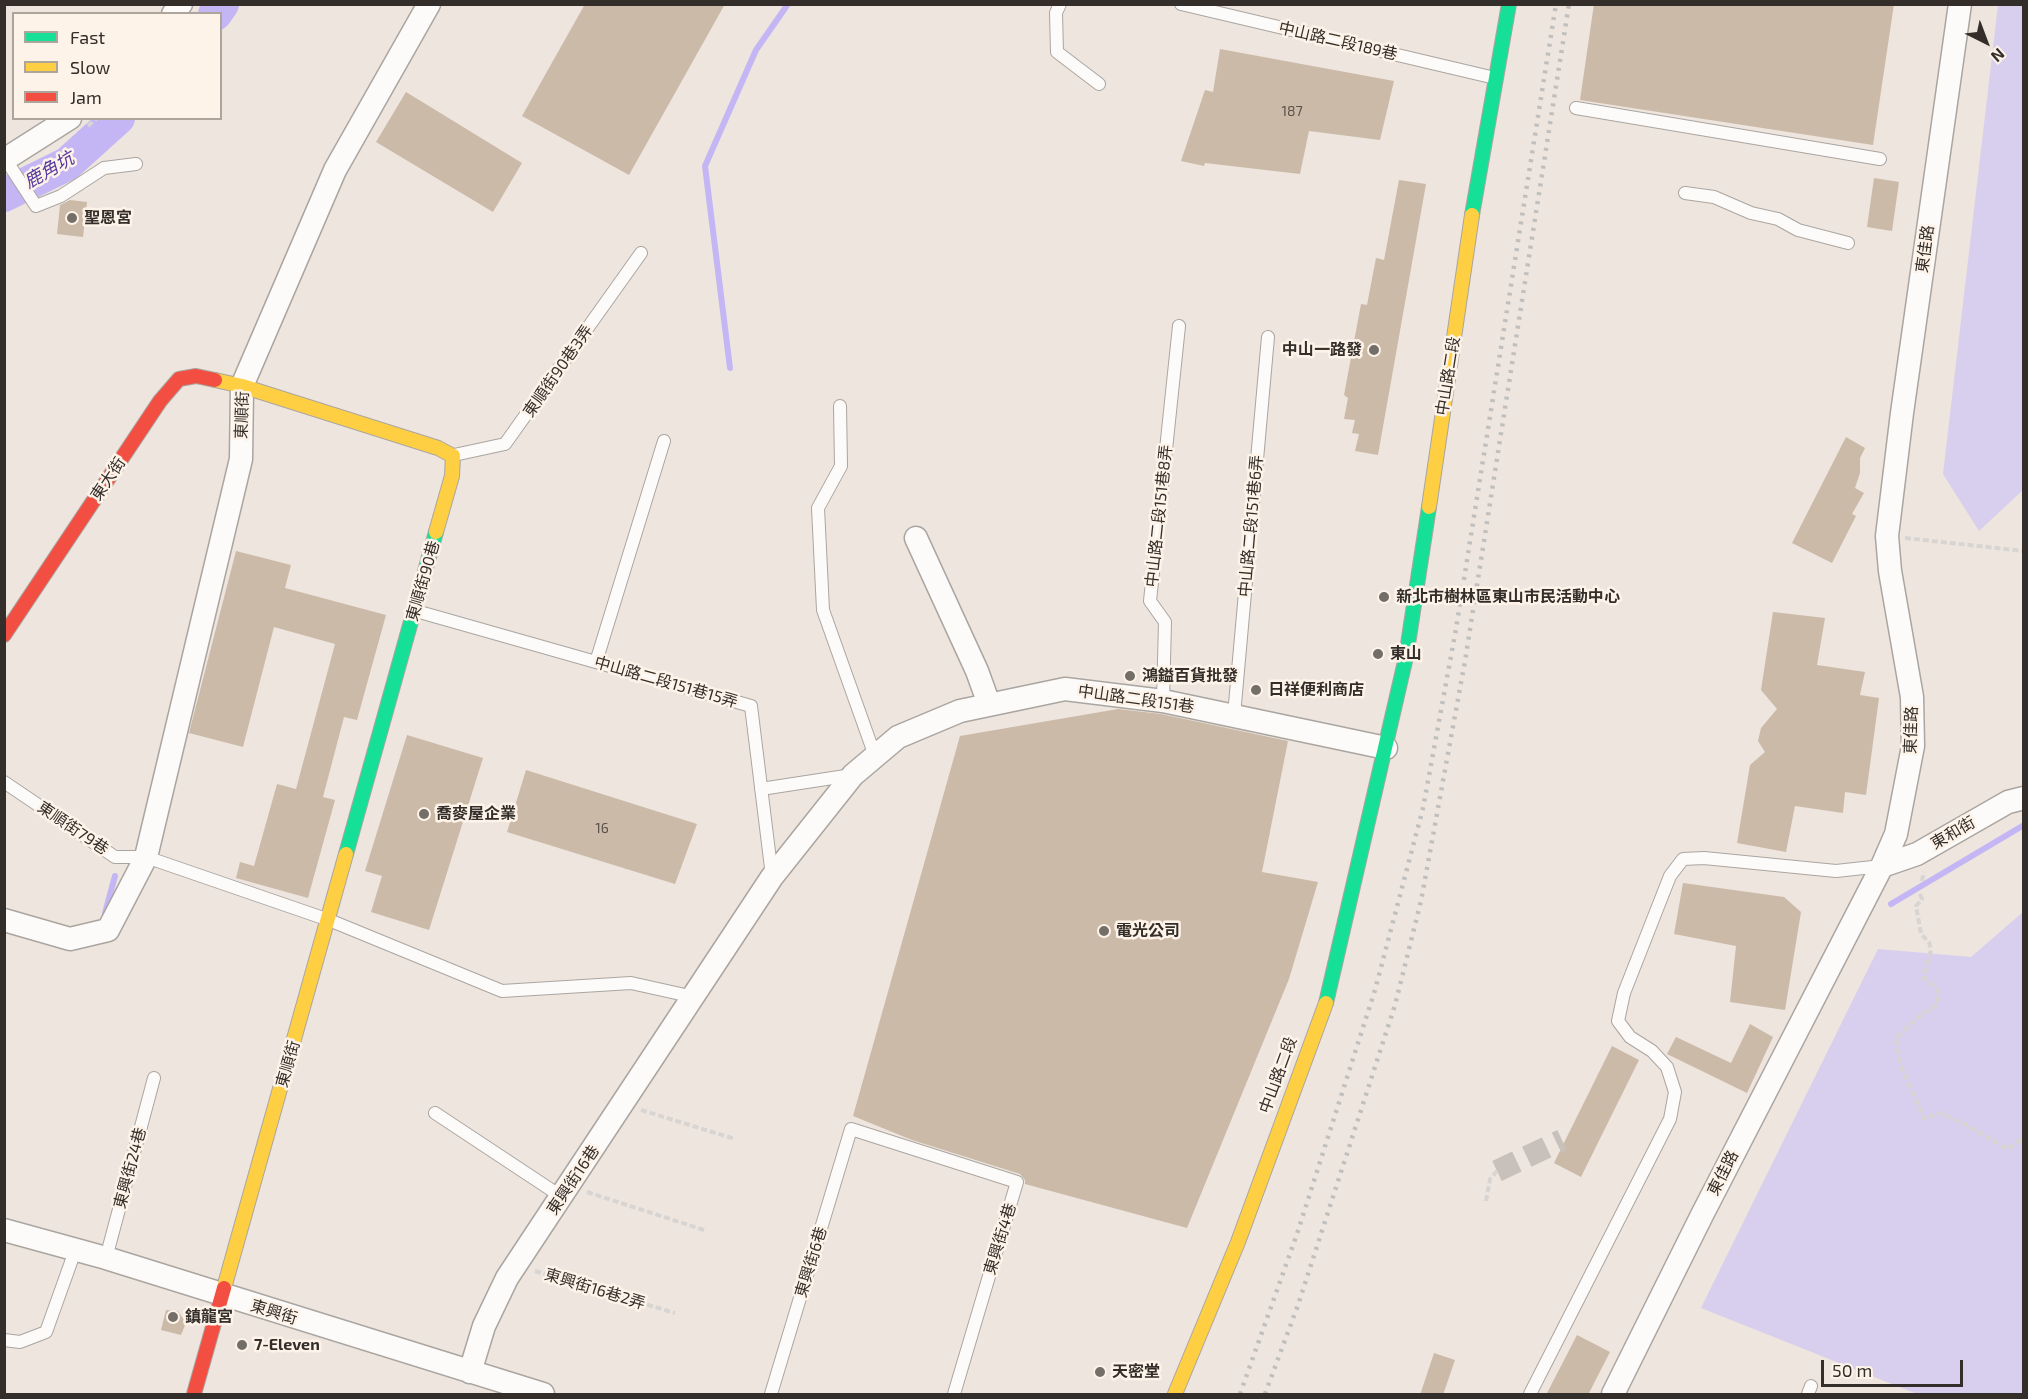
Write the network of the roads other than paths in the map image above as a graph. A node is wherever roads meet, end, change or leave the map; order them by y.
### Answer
1 (429, 4) edge
2 (1060, 4) edge
3 (1180, 4) edge
4 (1509, 4) edge
5 (1960, 4) edge
6 (1496, 78) junction
7 (1099, 84) dead end
8 (1576, 108) dead end
9 (67, 120) edge
10 (1880, 159) dead end
11 (5, 160) edge
12 (136, 164) dead end
13 (1685, 193) dead end
14 (1848, 243) dead end
15 (641, 253) dead end
16 (1179, 326) dead end
17 (1268, 337) dead end
18 (242, 386) junction
19 (840, 406) dead end
20 (664, 441) dead end
21 (453, 456) junction
22 (916, 538) dead end
23 (415, 610) junction
24 (4, 635) edge
25 (596, 662) junction
26 (1163, 701) junction
27 (989, 704) junction
28 (1234, 715) junction
29 (1386, 748) junction
30 (875, 756) junction
31 (853, 774) junction
32 (4, 782) edge
33 (761, 789) junction
34 (2024, 798) edge
35 (146, 857) junction
36 (1882, 866) junction
37 (772, 877) junction
38 (329, 920) junction
39 (4, 921) edge
40 (1329, 926) dead end
41 (694, 997) junction
42 (154, 1078) dead end
43 (435, 1113) dead end
44 (851, 1129) joint
45 (565, 1192) junction
46 (4, 1230) edge
47 (75, 1251) junction
48 (106, 1258) junction
49 (222, 1296) junction
50 (4, 1340) edge
51 (470, 1372) junction
52 (194, 1395) edge
53 (543, 1395) edge
54 (771, 1395) edge
55 (954, 1395) edge
56 (1175, 1395) edge
57 (1530, 1395) edge
58 (1613, 1395) edge

1 - 18 street, 東順街
2 - 7 lane
3 - 6 lane, 中山路二段189巷
4 - 6 main road, 中山路二段
5 - 36 street, 東佳路
6 - 29 main road, 中山路二段
8 - 10 lane
9 - 11 street
11 - 12 lane
13 - 14 lane
15 - 21 lane, 東順街90巷3弄
16 - 26 lane, 中山路二段151巷8弄
17 - 28 lane, 中山路二段151巷6弄
18 - 21 main road
18 - 24 main road, 東大街
18 - 35 street, 東順街
19 - 30 lane
20 - 25 lane
21 - 23 main road, 東順街90巷
22 - 27 street
23 - 25 lane, 中山路二段151巷15弄
23 - 38 main road, 東順街90巷
25 - 33 lane, 中山路二段151巷15弄
26 - 27 street, 中山路二段151巷
26 - 28 street, 中山路二段151巷
27 - 30 street, 中山路二段151巷
28 - 29 street, 中山路二段151巷
29 - 40 main road, 中山路二段
29 - 56 main road, 中山路二段
30 - 31 street, 中山路二段151巷
31 - 33 lane
31 - 37 street, 中山路二段151巷
32 - 35 lane, 東順街79巷
33 - 37 lane, 中山路二段151巷15弄
34 - 36 street, 東和街
35 - 38 lane
35 - 39 street, 東順街
36 - 57 lane
36 - 58 street, 東佳路
37 - 41 street, 東興街16巷
38 - 41 lane
38 - 49 main road, 東順街
41 - 45 street, 東興街16巷
42 - 48 lane, 東興街24巷
43 - 45 lane
44 - 54 lane, 東興街6巷
44 - 55 lane, 東興街4巷
45 - 51 street, 東興街16巷
46 - 47 street, 東興街
47 - 48 street, 東興街
47 - 50 lane
48 - 49 street, 東興街
49 - 51 street, 東興街
49 - 52 main road, 東順街
51 - 53 street, 東興街

